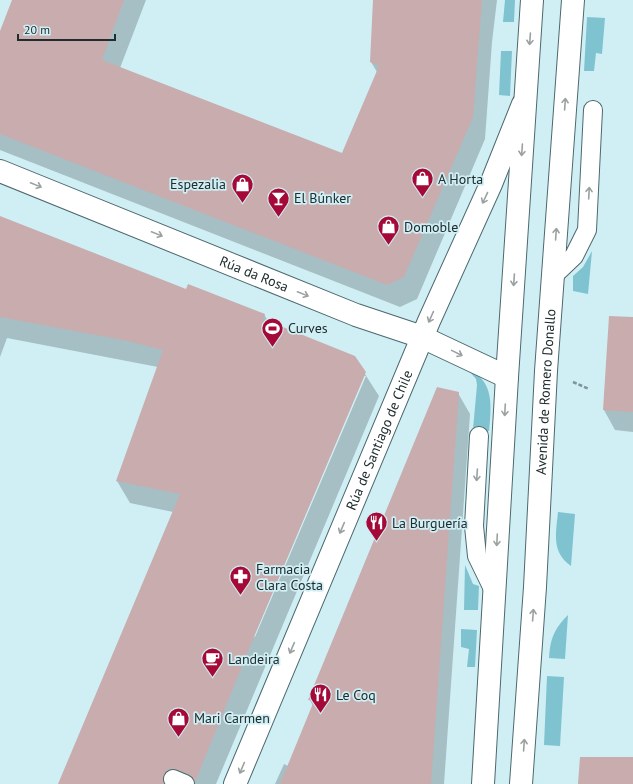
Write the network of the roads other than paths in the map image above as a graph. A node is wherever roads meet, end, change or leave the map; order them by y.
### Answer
1 (532, 0) edge
2 (573, 0) edge
3 (526, 98) junction
4 (593, 110) dead end
5 (0, 170) edge
6 (553, 276) junction
7 (422, 337) junction
8 (507, 377) junction
9 (480, 436) dead end
10 (494, 591) junction
11 (235, 784) edge
12 (483, 784) edge
13 (521, 784) edge

1 -> 3 main road
6 -> 2 main road, Avenida de Romero Donallo
3 -> 7 main road, Rúa de Santiago de Chile
3 -> 8 main road
6 -> 4 lane
5 -> 7 main road, Rúa da Rosa
13 -> 6 main road, Avenida de Romero Donallo
7 -> 8 main road, Rúa da Rosa
7 -> 11 main road, Rúa de Santiago de Chile
8 -> 10 main road
9 -> 10 lane
10 - 12 main road

